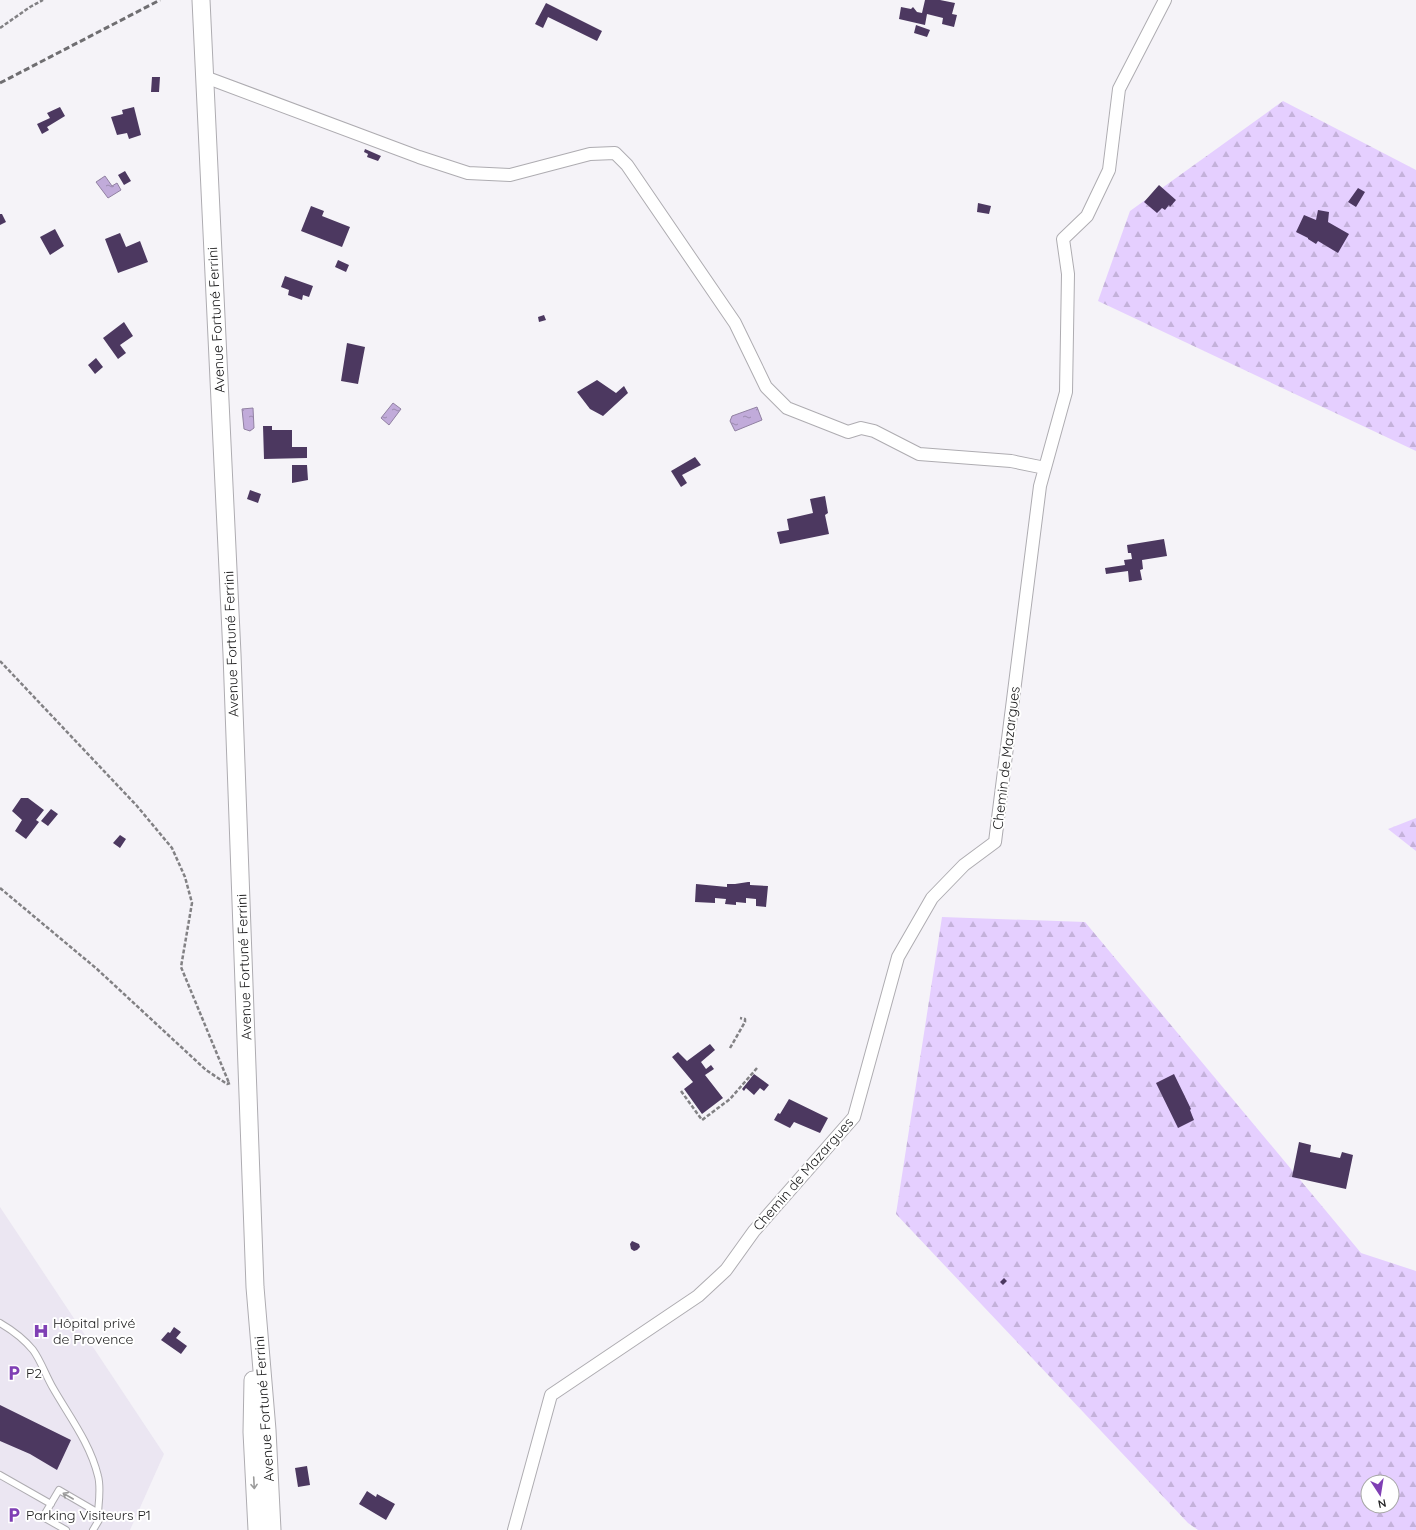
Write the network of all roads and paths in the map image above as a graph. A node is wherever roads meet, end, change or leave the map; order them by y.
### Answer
1 (43, 0) edge
2 (1165, 0) edge
3 (202, 4) edge
4 (0, 28) edge
5 (205, 77) junction
6 (1045, 468) junction
7 (0, 661) edge
8 (0, 888) edge
9 (740, 1018) dead end
10 (730, 1048) dead end
11 (757, 1068) dead end
12 (248, 1081) junction
13 (230, 1083) junction
14 (681, 1090) dead end
15 (255, 1287) junction
16 (0, 1323) edge
17 (0, 1475) edge
18 (51, 1504) junction
19 (98, 1512) junction
20 (95, 1529) edge
21 (66, 1530) edge
22 (257, 1530) edge
23 (272, 1530) edge
24 (514, 1530) edge

1 - 4 path
2 - 6 street, Chemin de Mazargues
3 - 5 main road, Avenue Fortuné Ferrini
5 - 6 street
5 - 12 main road, Avenue Fortuné Ferrini
6 - 24 street, Chemin de Mazargues
7 - 13 path
8 - 13 path
9 - 10 path
11 - 14 path
12 - 13 path
12 - 15 main road, Avenue Fortuné Ferrini
15 -> 22 main road, Avenue Fortuné Ferrini
15 - 23 main road, Avenue Fortuné Ferrini
16 - 19 lane
17 - 18 lane
19 -> 18 lane
18 - 21 lane
19 - 20 lane

